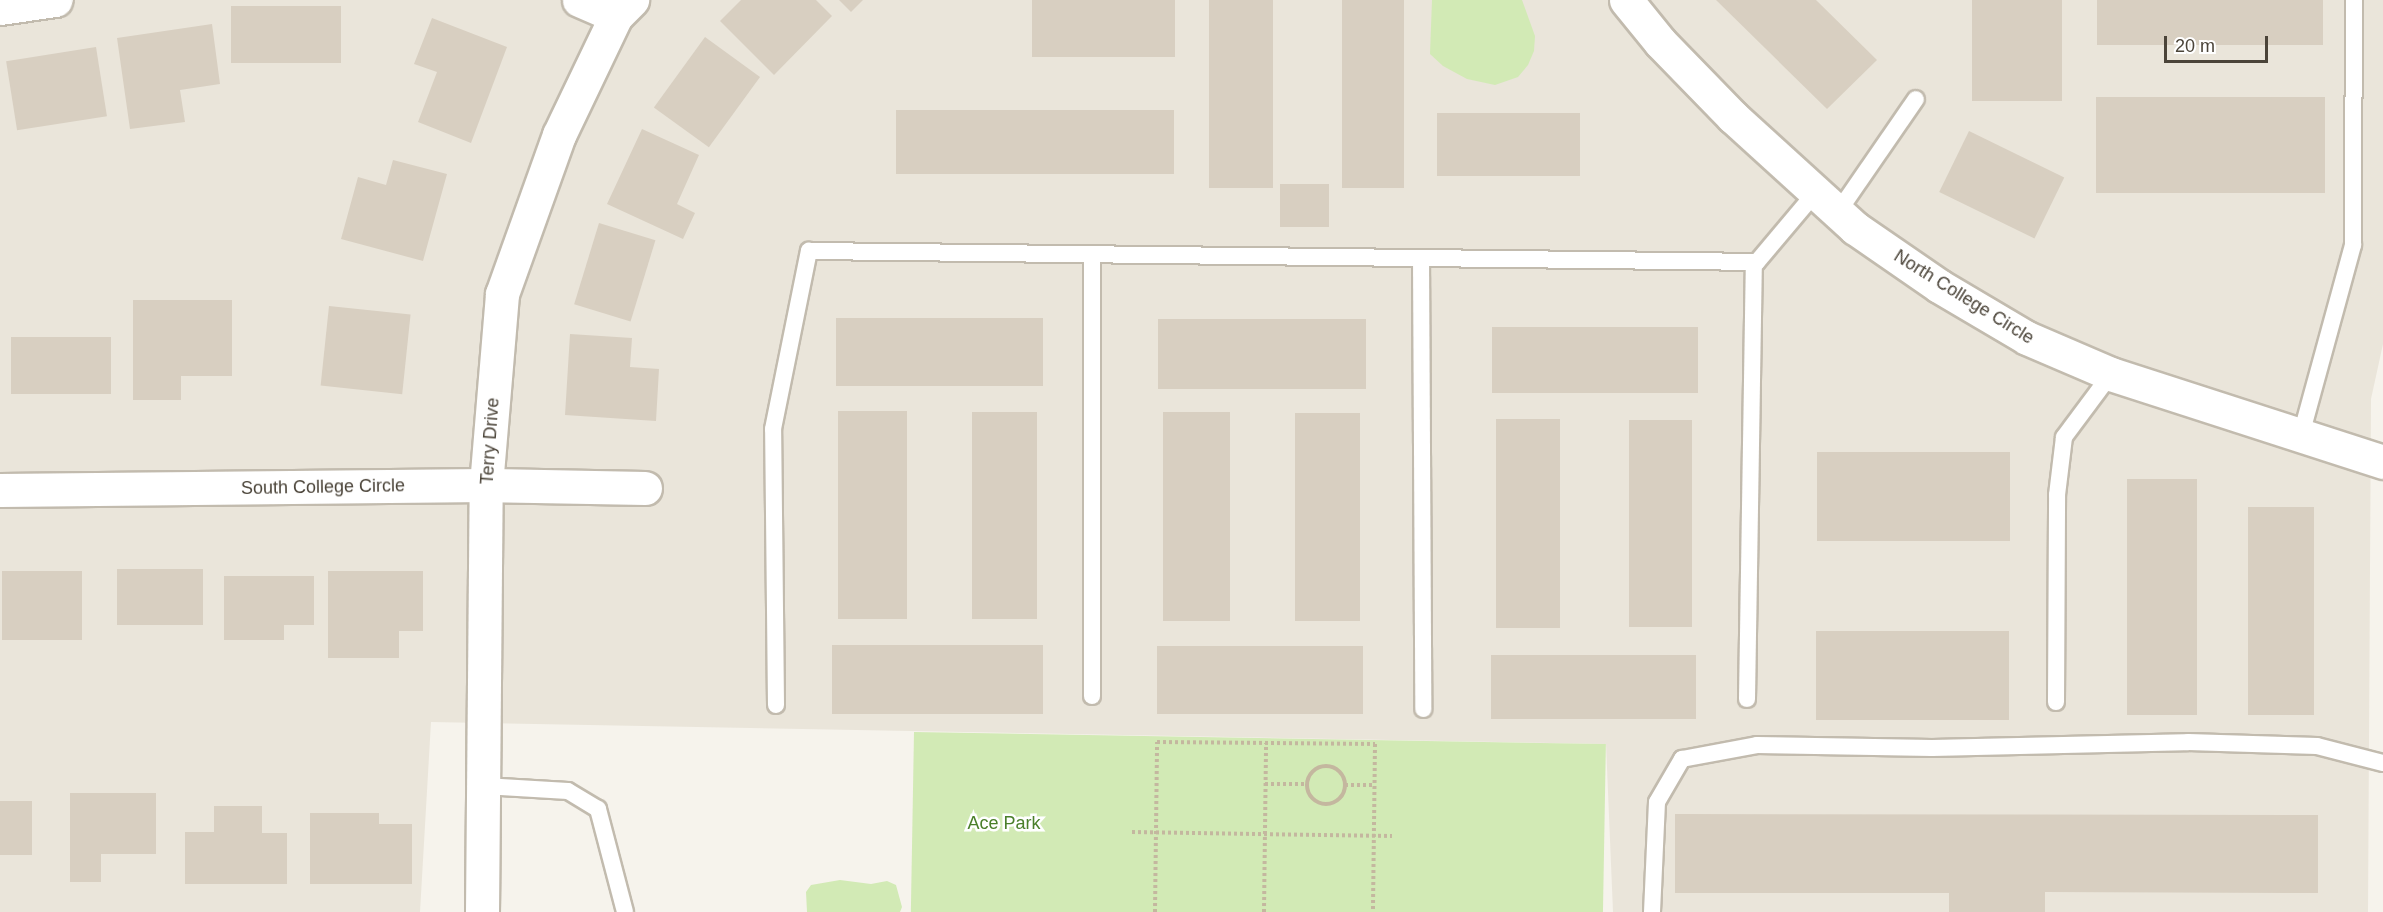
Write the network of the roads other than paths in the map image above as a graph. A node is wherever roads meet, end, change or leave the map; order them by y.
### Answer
1 (55, 0) edge
2 (579, 0) edge
3 (1626, 0) edge
4 (2354, 0) edge
5 (0, 8) edge
6 (624, 8) edge
7 (1916, 99) dead end
8 (1827, 202) junction
9 (1092, 254) junction
10 (1421, 258) junction
11 (1754, 262) junction
12 (2111, 374) junction
13 (2301, 435) junction
14 (2383, 462) edge
15 (486, 485) junction
16 (645, 488) dead end
17 (0, 490) edge
18 (1092, 696) dead end
19 (1747, 699) dead end
20 (2056, 702) dead end
21 (776, 705) dead end
22 (1423, 709) dead end
23 (2383, 762) edge
24 (483, 786) junction
25 (482, 912) edge
26 (625, 912) edge
27 (1652, 912) edge

1 - 5 street
2 - 6 street
3 - 8 street, North College Circle
4 - 13 lane
6 - 15 street, Terry Drive
7 - 8 lane
8 - 11 lane
8 - 12 street, North College Circle
9 - 10 lane
9 - 18 lane
9 - 21 lane
10 - 11 lane
10 - 22 lane
11 - 19 lane
12 - 13 street, North College Circle
12 - 20 lane
13 - 14 street, North College Circle
15 - 16 street, South College Circle
15 - 17 street, South College Circle
15 - 24 street, Terry Drive
23 - 27 lane
24 - 25 street, Terry Drive
24 - 26 lane

